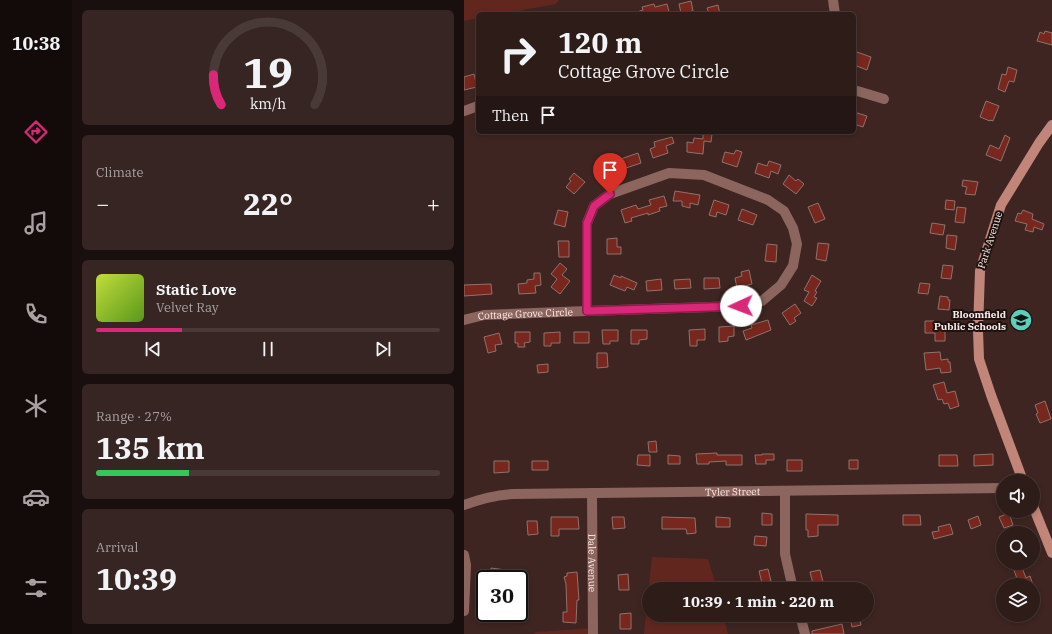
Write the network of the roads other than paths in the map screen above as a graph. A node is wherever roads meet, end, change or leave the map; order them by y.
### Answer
1 (833, 0) edge
2 (835, 12) edge
3 (856, 91) edge
4 (884, 99) dead end
5 (476, 107) edge
6 (464, 111) edge
7 (1052, 125) edge
8 (587, 311) junction
9 (464, 320) edge
10 (1020, 474) edge
11 (996, 488) edge
12 (785, 491) junction
13 (592, 493) junction
14 (464, 505) edge
15 (1038, 518) edge
16 (1052, 553) edge
17 (464, 555) edge
18 (791, 582) edge
19 (464, 611) edge
20 (802, 622) edge
21 (593, 634) edge
22 (805, 634) edge

1 - 2 street
3 - 4 street
5 - 6 street
7 - 10 main road, Park Avenue
8 - 8 street, Cottage Grove Circle
8 - 9 street, Cottage Grove Circle
11 - 12 street, Tyler Street
12 - 13 street, Tyler Street
12 - 18 street
13 - 14 street, Tyler Street
13 - 21 street, Dale Avenue
15 - 16 main road
17 - 19 street
20 - 22 street

